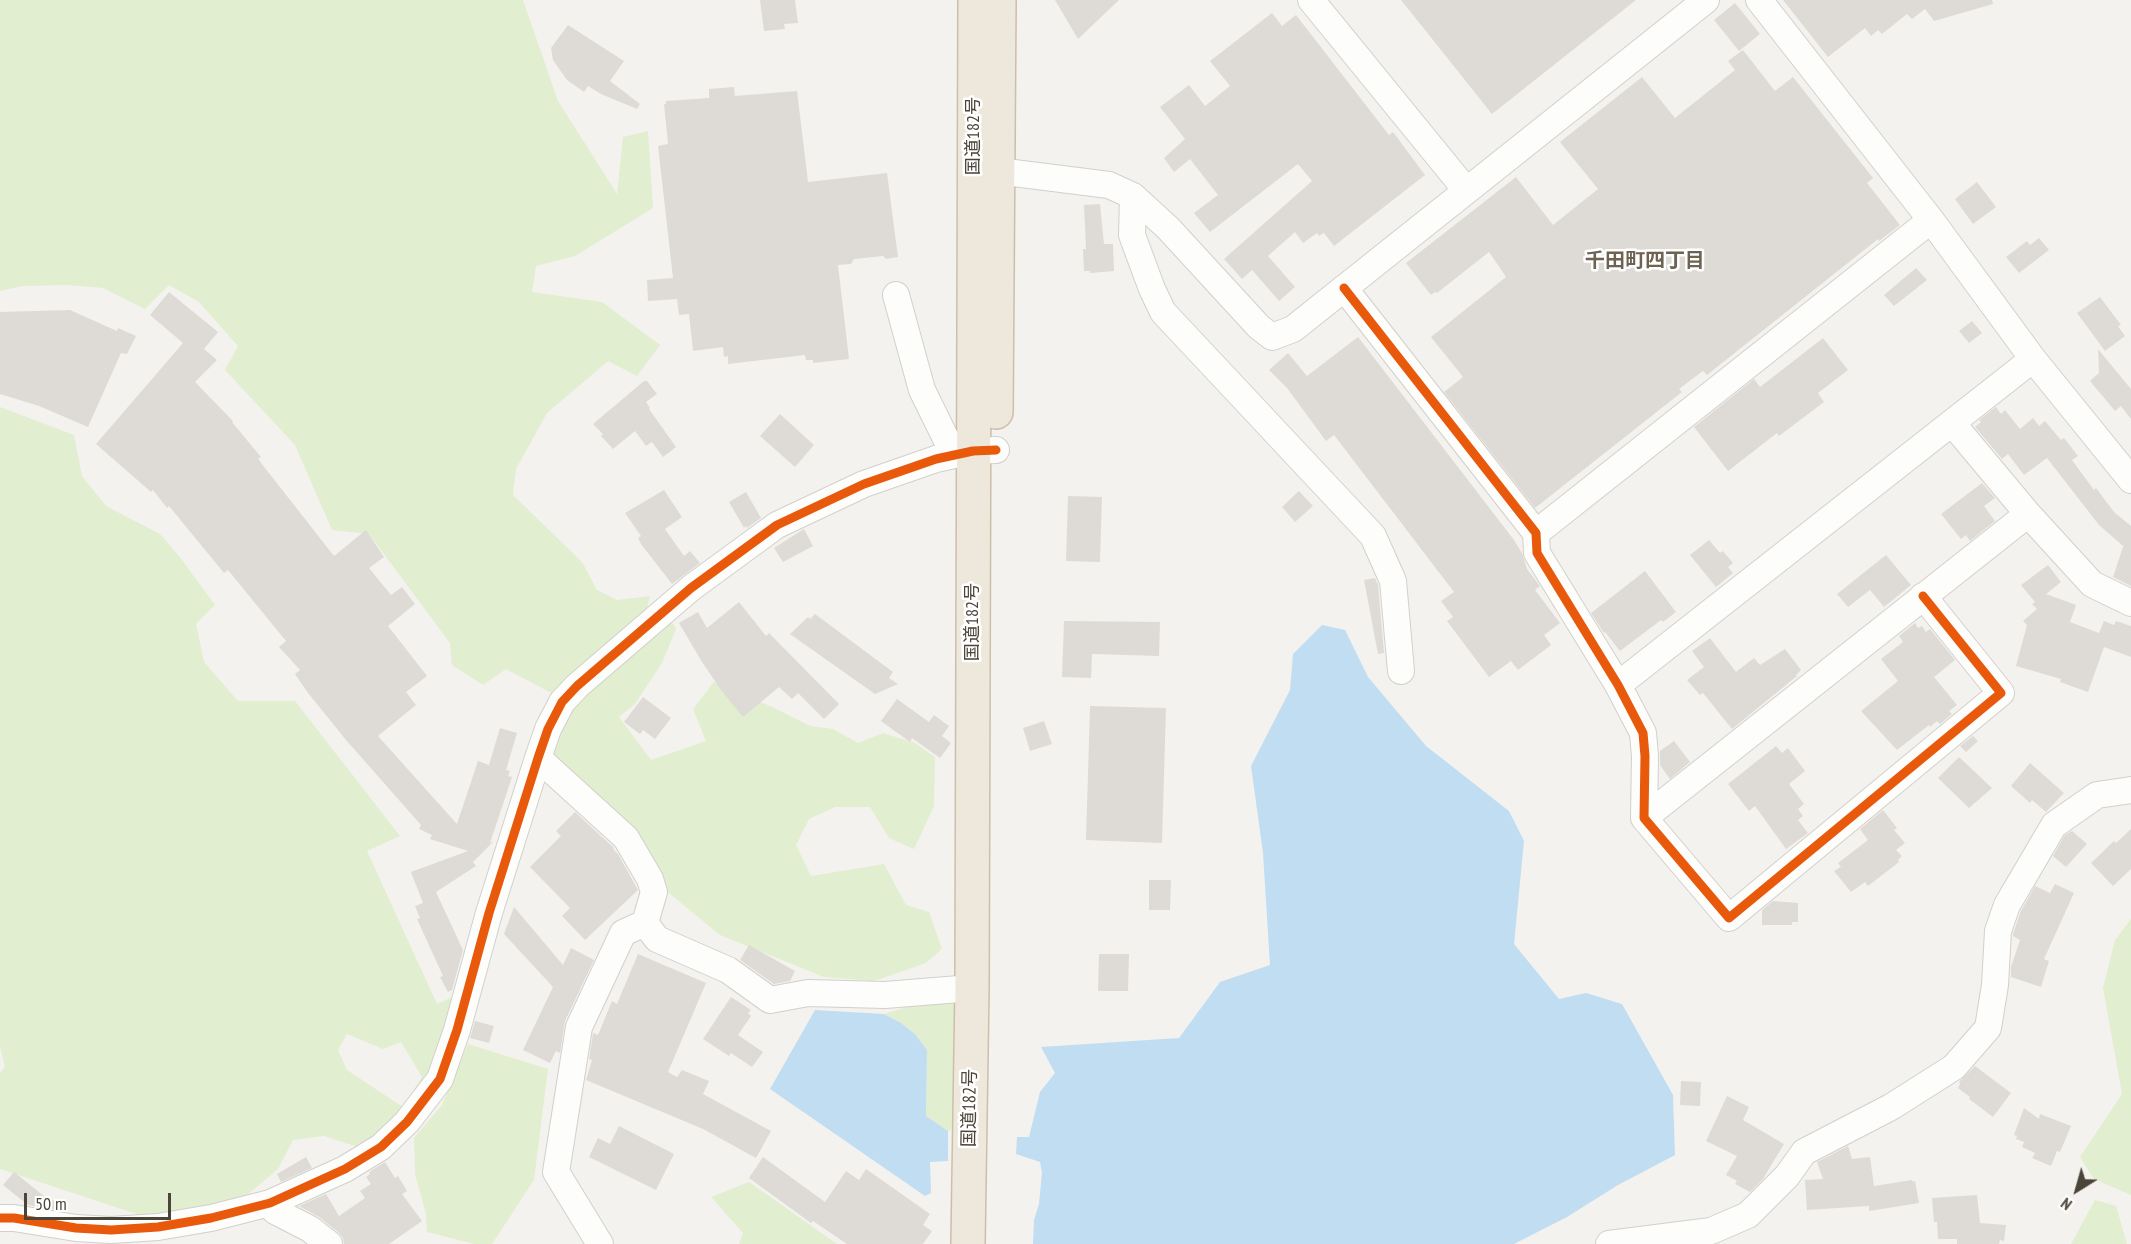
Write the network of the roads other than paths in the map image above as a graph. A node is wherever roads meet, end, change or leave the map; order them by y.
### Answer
1 (975, 0) edge
2 (999, 0) edge
3 (1311, 0) edge
4 (1706, 0) edge
5 (1759, 0) edge
6 (986, 170) junction
7 (1466, 190) junction
8 (1133, 196) junction
9 (1931, 220) junction
10 (1344, 288) junction
11 (896, 295) dead end
12 (2034, 359) junction
13 (1952, 423) junction
14 (975, 452) junction
15 (2131, 480) edge
16 (2028, 514) junction
17 (1536, 533) junction
18 (1923, 597) junction
19 (2131, 603) edge
20 (1401, 671) dead end
21 (1618, 685) junction
22 (538, 758) junction
23 (2131, 790) edge
24 (1644, 818) junction
25 (645, 923) junction
26 (972, 988) junction
27 (270, 1203) junction
28 (0, 1218) edge
29 (329, 1244) edge
30 (600, 1244) edge
31 (968, 1244) edge
32 (989, 1244) edge
33 (1609, 1244) edge

1 - 6 highway, 国道182号
2 - 6 highway, 国道182号
3 - 7 street
4 - 7 street
5 - 9 street
6 - 8 street
6 - 14 highway, 国道182号
7 - 10 street
8 - 10 street
8 - 20 street
9 - 12 street
9 - 17 street
10 - 17 street
11 - 14 street
12 - 13 street
12 - 15 street
13 - 16 street
13 - 21 street
14 - 22 street
14 - 26 highway, 国道182号
14 - 32 highway, 国道182号
16 - 18 street
16 - 19 street
17 - 21 street
18 - 24 street
18 - 24 street
21 - 24 street
22 - 25 street
22 - 27 street
23 - 33 street
25 - 26 street
25 - 30 street
26 - 31 highway, 国道182号
27 - 28 street
27 - 29 street

